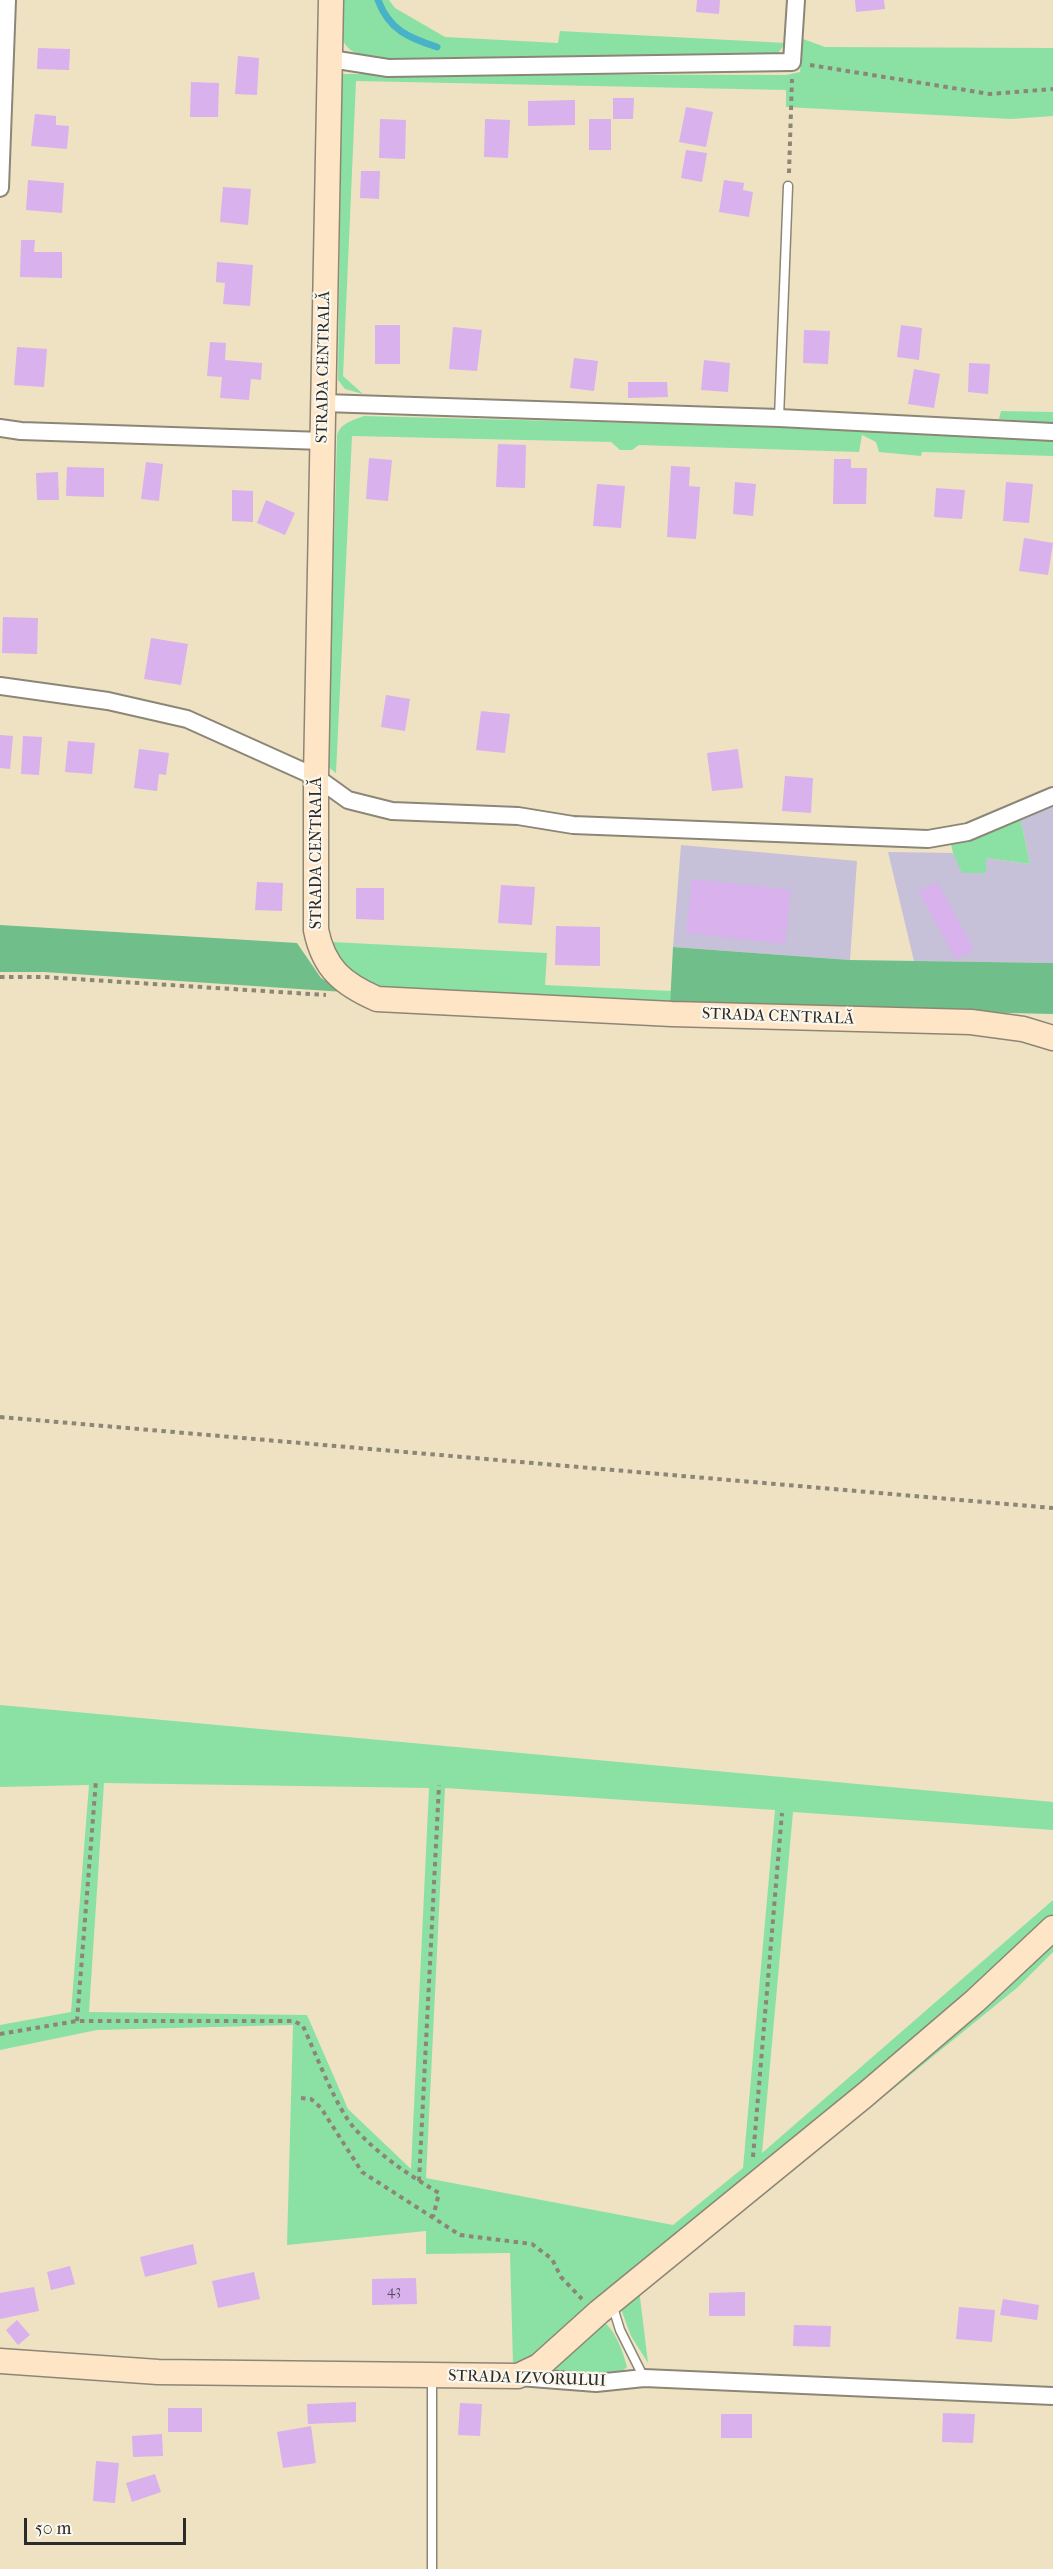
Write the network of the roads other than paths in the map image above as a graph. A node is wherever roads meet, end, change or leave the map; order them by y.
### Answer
1 (7, 0) edge
2 (331, 0) edge
3 (796, 0) edge
4 (331, 59) junction
5 (788, 186) road end
6 (0, 188) edge
7 (324, 403) junction
8 (779, 418) junction
9 (0, 428) edge
10 (1053, 432) edge
11 (323, 441) junction
12 (0, 686) edge
13 (316, 777) junction
14 (1053, 796) edge
15 (1053, 1038) edge
16 (1053, 1928) edge
17 (606, 2307) junction
18 (0, 2361) edge
19 (432, 2376) junction
20 (518, 2376) junction
21 (644, 2378) junction
22 (1053, 2396) edge
23 (432, 2569) edge

1 - 6 street
2 - 4 street, STRADA CENTRALĂ
3 - 4 street
4 - 7 street, STRADA CENTRALĂ
5 - 8 lane
7 - 8 street
7 - 11 street, STRADA CENTRALĂ
8 - 10 street
9 - 11 street
11 - 13 street, STRADA CENTRALĂ
12 - 13 street
13 - 14 street
13 - 15 street, STRADA CENTRALĂ
16 - 17 street
17 - 20 street
17 - 21 lane
18 - 19 street, STRADA IZVORULUI
19 - 20 street, STRADA IZVORULUI
19 - 23 lane
20 - 21 street, STRADA IZVORULUI
21 - 22 street, STRADA IZVORULUI

